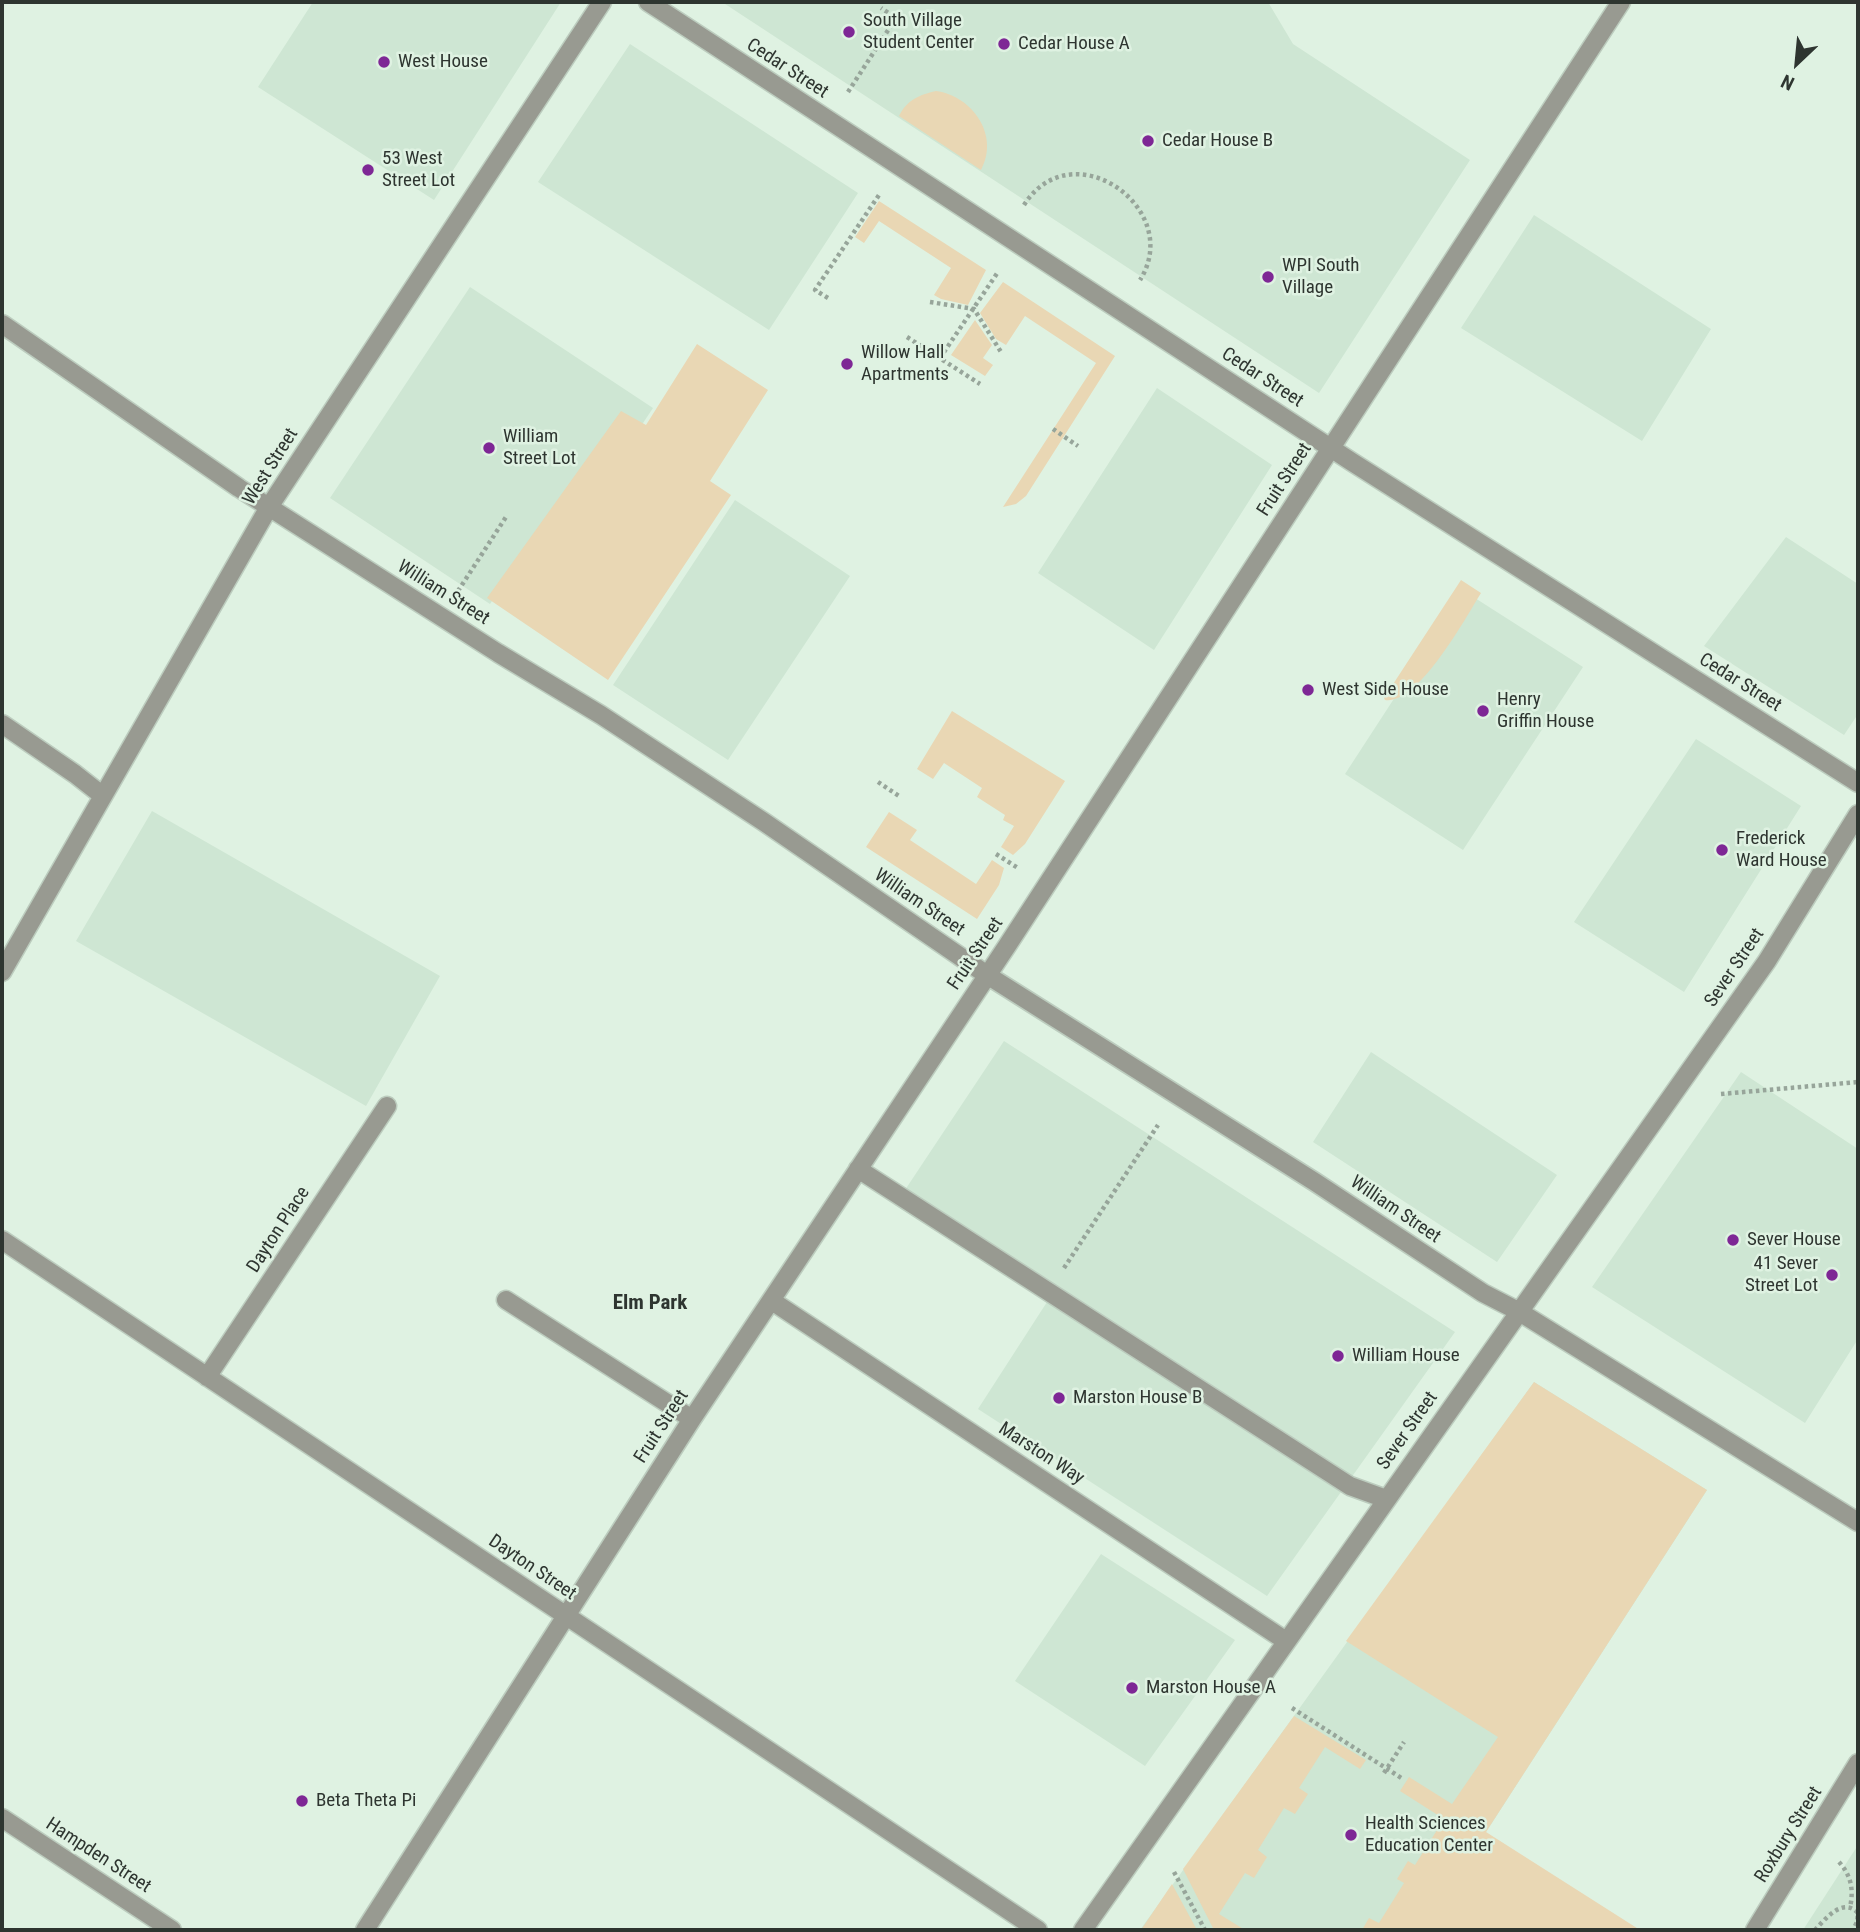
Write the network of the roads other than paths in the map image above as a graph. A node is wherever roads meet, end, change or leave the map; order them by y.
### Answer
1 (602, 2) edge
2 (648, 2) edge
3 (1621, 2) edge
4 (2, 324) edge
5 (1331, 448) junction
6 (269, 507) junction
7 (2, 724) edge
8 (1858, 783) edge
9 (103, 796) junction
10 (1858, 814) edge
11 (2, 972) edge
12 (987, 975) junction
13 (387, 1105) dead end
14 (858, 1169) junction
15 (2, 1240) edge
16 (506, 1300) dead end
17 (772, 1301) junction
18 (1518, 1311) junction
19 (207, 1377) junction
20 (692, 1419) junction
21 (1386, 1499) junction
22 (1858, 1522) edge
23 (566, 1616) junction
24 (1286, 1641) junction
25 (1858, 1763) edge
26 (2, 1818) edge
27 (172, 1930) edge
28 (365, 1930) edge
29 (1038, 1930) edge
30 (1083, 1930) edge
31 (1755, 1930) edge

1 - 6 street, West Street
2 - 5 street, Cedar Street
3 - 5 street, Fruit Street
4 - 6 street, William Street
5 - 8 street, Cedar Street
5 - 12 street, Fruit Street
6 - 9 street, West Street
6 - 12 street, William Street
7 - 9 street
9 - 11 street, West Street
10 - 18 street, Sever Street
12 - 14 street, Fruit Street
12 - 18 street, William Street
13 - 19 street, Dayton Place
14 - 17 street, Fruit Street
14 - 21 street
15 - 19 street, Dayton Street
16 - 20 street
17 - 20 street, Fruit Street
17 - 24 street, Marston Way
18 - 21 street, Sever Street
18 - 22 street, William Street
19 - 23 street, Dayton Street
20 - 23 street, Fruit Street
21 - 24 street, Sever Street
23 - 28 street, Fruit Street
23 - 29 street, Dayton Street
24 - 30 street, Sever Street
25 - 31 street, Roxbury Street
26 - 27 street, Hampden Street

